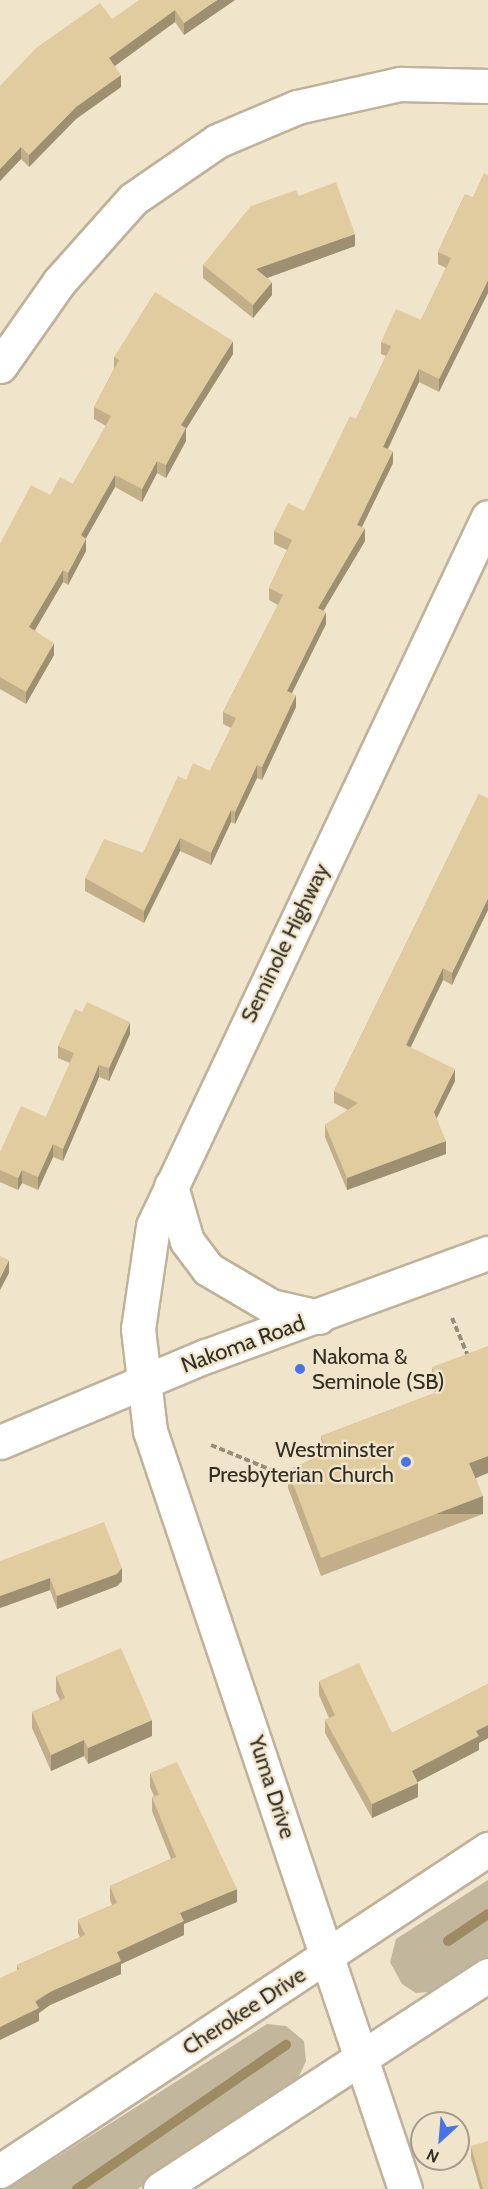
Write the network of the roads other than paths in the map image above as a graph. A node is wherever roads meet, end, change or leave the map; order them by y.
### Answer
1 (488, 86) edge
2 (0, 366) edge
3 (488, 517) edge
4 (171, 1186) junction
5 (488, 1253) edge
6 (319, 1317) junction
7 (141, 1384) junction
8 (0, 1442) edge
9 (488, 1849) edge
10 (328, 1956) junction
11 (488, 1975) edge
12 (361, 2061) junction
13 (0, 2171) edge
14 (160, 2189) edge
15 (405, 2189) edge

1 - 2 street
3 - 4 street, Seminole Highway
4 - 6 street
4 - 7 street, Seminole Highway
5 - 6 street, Nakoma Road
6 - 7 street, Nakoma Road
7 - 8 street, Nakoma Road
7 - 10 street, Yuma Drive
9 - 10 street, Cherokee Drive
10 - 12 street, Yuma Drive
10 - 13 street, Cherokee Drive
11 - 12 street
12 - 14 street
12 - 15 street, Yuma Drive

